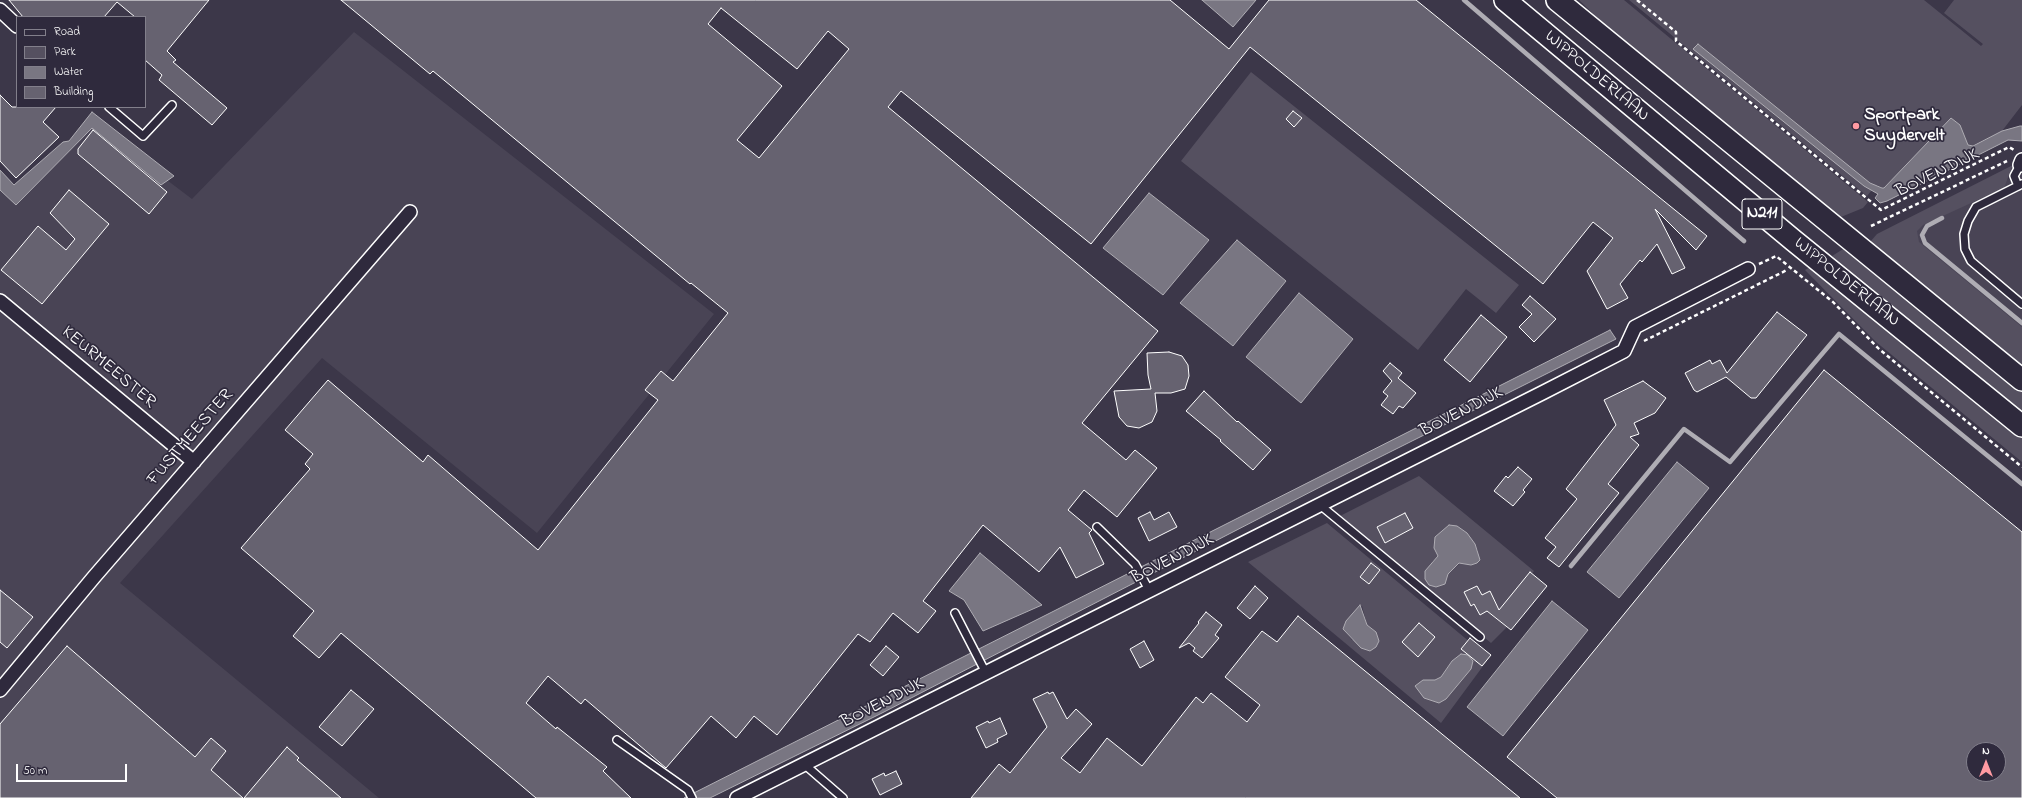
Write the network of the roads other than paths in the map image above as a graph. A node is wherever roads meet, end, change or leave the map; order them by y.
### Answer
1 (1505, 0) edge
2 (1557, 0) edge
3 (0, 10) edge
4 (16, 25) edge
5 (172, 105) dead end
6 (111, 108) edge
7 (2017, 159) edge
8 (2020, 185) edge
9 (410, 212) dead end
10 (1748, 269) road end
11 (0, 301) edge
12 (2022, 304) edge
13 (2022, 380) edge
14 (2022, 426) edge
15 (194, 462) junction
16 (1320, 504) junction
17 (1097, 528) dead end
18 (1147, 587) junction
19 (955, 613) dead end
20 (1480, 637) dead end
21 (985, 669) junction
22 (0, 690) edge
23 (617, 740) dead end
24 (804, 764) junction
25 (692, 798) edge
26 (737, 798) edge
27 (843, 798) edge

1 - 14 main road, WIPPOLDERLAAN / N211
2 - 13 main road, WIPPOLDERLAAN / N211
3 - 4 street
5 - 6 lane
7 - 8 lane
8 - 12 lane
9 - 15 street, FUSTMEESTER
10 - 16 street, BOVENDIJK
11 - 15 street, KEURMEESTER
15 - 22 street, FUSTMEESTER
16 - 18 street, BOVENDIJK
16 - 20 lane
17 - 18 lane
18 - 21 street, BOVENDIJK
19 - 21 lane
21 - 24 street, BOVENDIJK
23 - 25 lane
24 - 26 street, BOVENDIJK
24 - 27 lane

